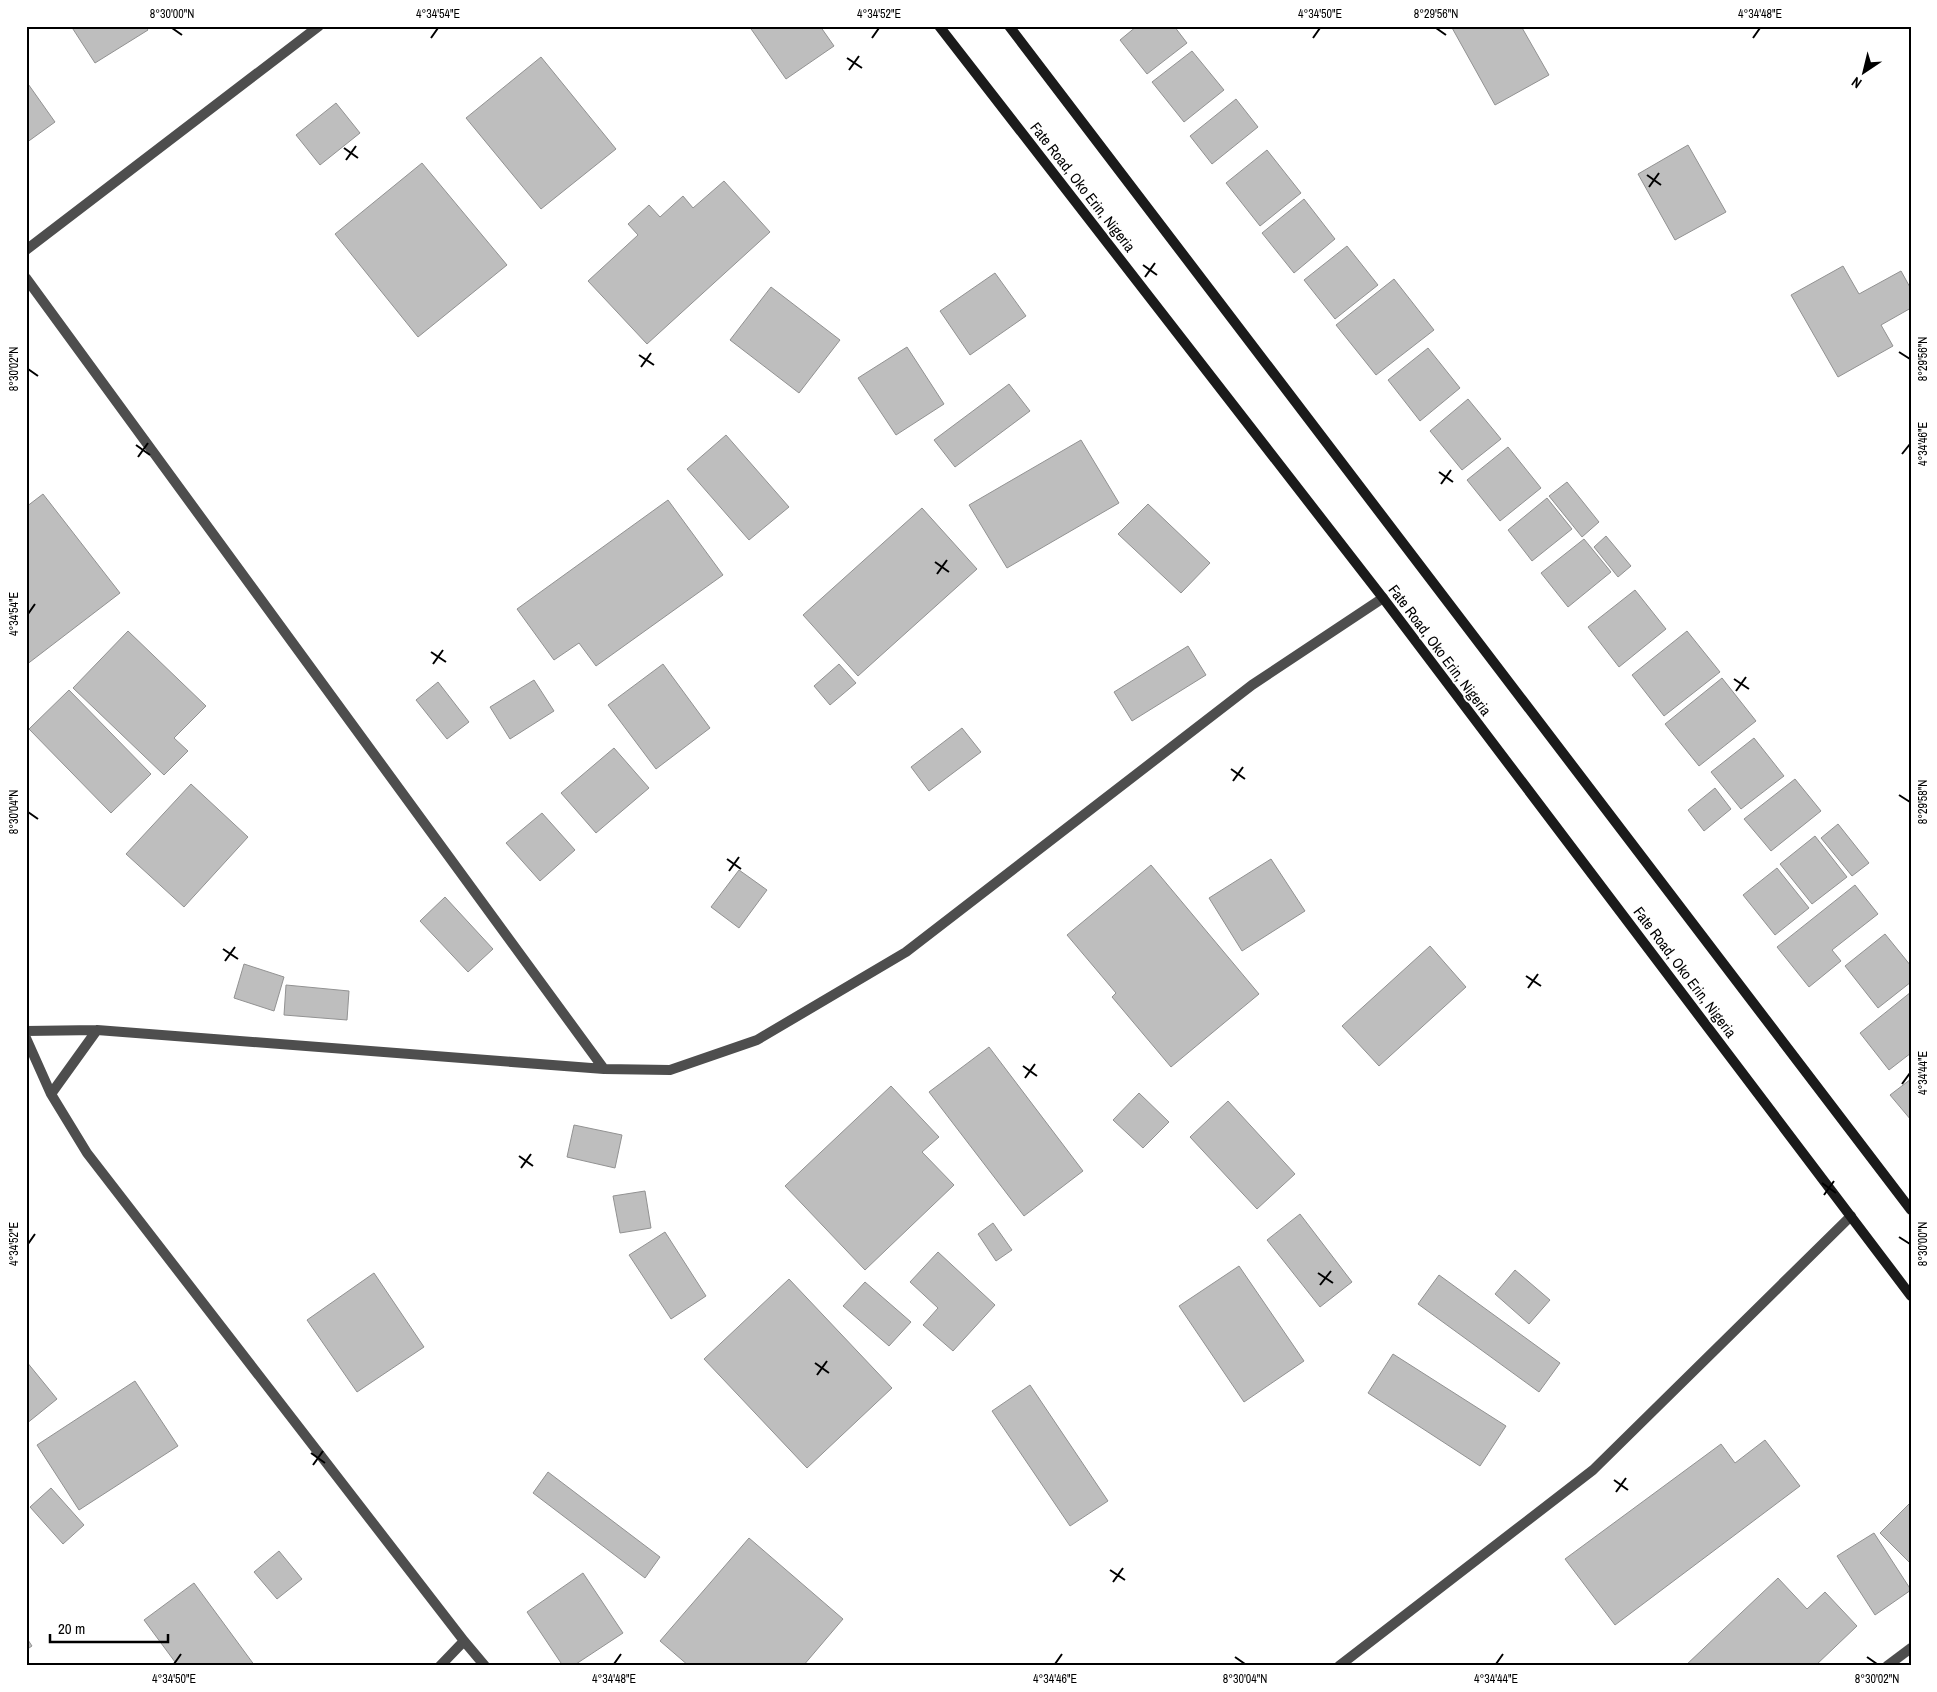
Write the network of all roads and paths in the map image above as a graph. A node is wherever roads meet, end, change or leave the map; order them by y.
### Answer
1 (319, 26) edge
2 (939, 26) edge
3 (1009, 26) edge
4 (26, 250) edge
5 (26, 278) edge
6 (1383, 598) junction
7 (97, 1030) junction
8 (26, 1031) edge
9 (26, 1038) edge
10 (604, 1069) junction
11 (51, 1094) junction
12 (1911, 1210) edge
13 (1851, 1216) junction
14 (1911, 1296) edge
15 (464, 1641) junction
16 (1911, 1648) edge
17 (440, 1666) edge
18 (485, 1666) edge
19 (1339, 1666) edge
20 (1887, 1666) edge

1 - 4 street
2 - 6 street, Fate Road, Oko Erin, Nigeria
3 - 12 street
5 - 10 street
6 - 10 street
6 - 13 street, Fate Road, Oko Erin, Nigeria
7 - 8 street
7 - 10 street
7 - 11 street
9 - 11 street
11 - 15 street
13 - 14 street, Fate Road, Oko Erin, Nigeria
13 - 19 street
15 - 17 street
15 - 18 street
16 - 20 street

